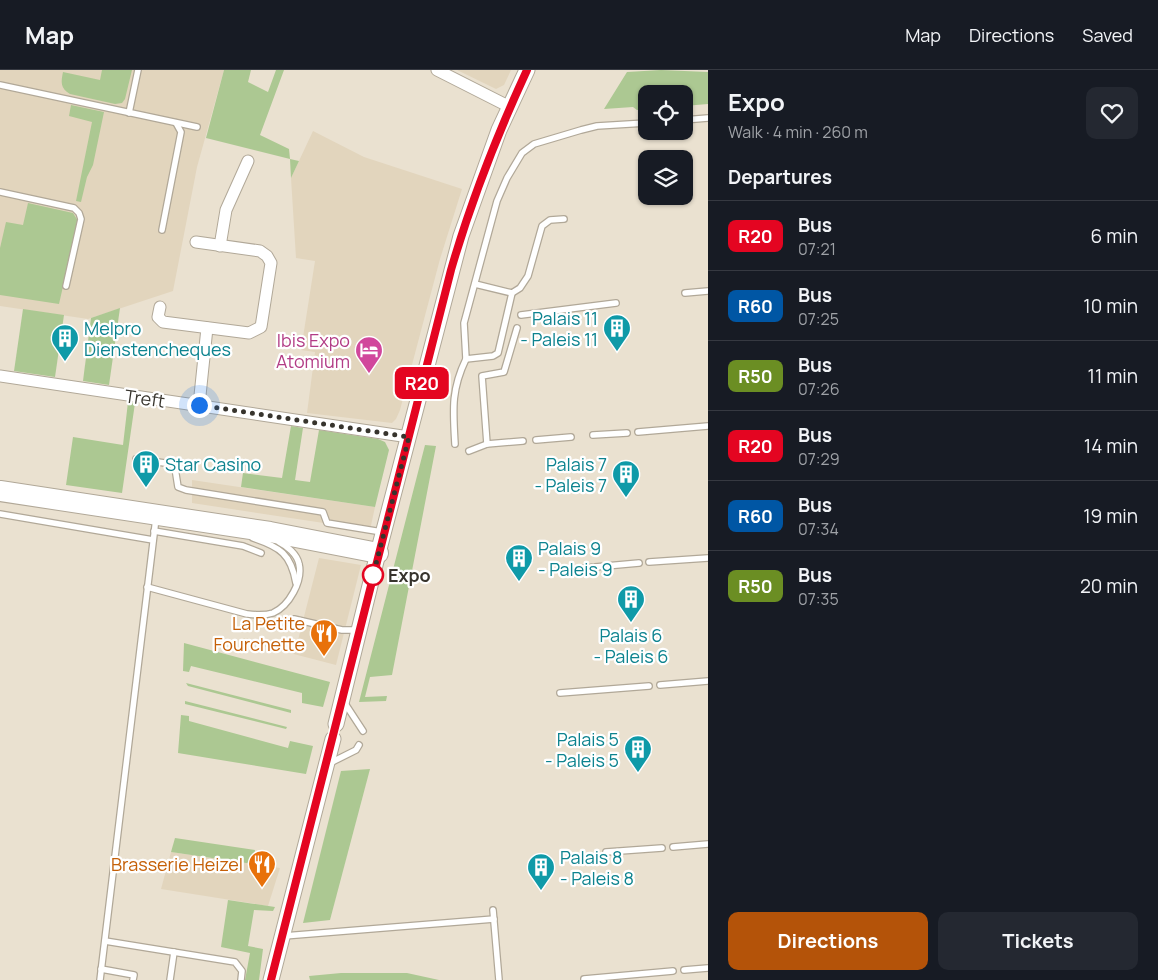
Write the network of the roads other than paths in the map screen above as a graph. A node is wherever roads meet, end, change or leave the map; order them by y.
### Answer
1 (138, 70) edge
2 (437, 70) edge
3 (528, 70) edge
4 (0, 84) edge
5 (510, 107) junction
6 (129, 112) junction
7 (708, 118) edge
8 (693, 119) edge
9 (174, 122) junction
10 (638, 123) edge
11 (197, 127) dead end
12 (248, 160) dead end
13 (0, 192) edge
14 (564, 219) dead end
15 (162, 230) dead end
16 (196, 242) dead end
17 (220, 246) junction
18 (475, 284) junction
19 (66, 286) dead end
20 (708, 291) edge
21 (512, 293) junction
22 (685, 293) dead end
23 (616, 303) dead end
24 (160, 307) dead end
25 (521, 315) dead end
26 (207, 328) junction
27 (517, 328) dead end
28 (466, 359) junction
29 (0, 376) edge
30 (199, 405) junction
31 (708, 426) edge
32 (638, 432) dead end
33 (628, 433) dead end
34 (593, 435) dead end
35 (409, 437) junction
36 (571, 437) dead end
37 (536, 440) dead end
38 (523, 441) dead end
39 (455, 444) dead end
40 (487, 444) junction
41 (469, 451) dead end
42 (136, 459) dead end
43 (0, 491) edge
44 (0, 514) edge
45 (155, 522) junction
46 (383, 532) junction
47 (249, 533) junction
48 (153, 540) junction
49 (261, 553) dead end
50 (378, 553) junction
51 (708, 558) edge
52 (649, 562) dead end
53 (639, 563) dead end
54 (584, 568) dead end
55 (296, 583) junction
56 (147, 587) junction
57 (294, 620) dead end
58 (360, 630) junction
59 (708, 681) edge
60 (660, 685) dead end
61 (649, 686) dead end
62 (560, 693) dead end
63 (343, 700) junction
64 (363, 731) dead end
65 (359, 745) dead end
66 (326, 765) junction
67 (708, 844) edge
68 (673, 847) dead end
69 (662, 848) dead end
70 (606, 852) dead end
71 (493, 910) dead end
72 (494, 919) junction
73 (282, 936) junction
74 (105, 941) junction
75 (174, 952) junction
76 (708, 968) edge
77 (101, 969) junction
78 (684, 970) dead end
79 (674, 971) dead end
80 (584, 979) dead end
81 (100, 980) edge
82 (134, 980) edge
83 (170, 980) edge
84 (241, 980) edge
85 (271, 980) edge
86 (499, 980) edge

1 - 6 lane
2 - 5 street
3 - 5 main road
4 - 6 lane
5 - 35 main road
6 - 9 lane
7 - 8 lane
9 - 11 lane
9 - 15 lane
10 - 18 lane
12 - 17 street
13 - 19 lane
14 - 21 lane
16 - 17 street
17 - 26 street
18 - 21 lane
18 - 28 lane
20 - 22 lane
21 - 28 lane
23 - 25 lane
24 - 26 street
26 - 30 street
27 - 40 lane
28 - 39 lane
29 - 30 street, Treft
30 - 35 street, Treft
31 - 32 lane
33 - 34 lane
35 - 46 main road
36 - 37 lane
38 - 40 lane
40 - 41 lane
42 - 46 lane
43 - 45 highway
44 - 48 lane
45 - 47 highway
45 - 48 lane
45 - 49 lane
46 - 50 main road
47 - 50 highway
47 - 55 lane
47 - 55 lane
48 - 56 lane
50 - 58 main road
51 - 52 lane
53 - 54 lane
55 - 56 lane
56 - 74 lane
57 - 58 lane
58 - 63 main road
59 - 60 lane
61 - 62 lane
63 - 64 lane
63 - 66 main road
65 - 66 lane
66 - 73 main road
67 - 68 lane
69 - 70 lane
71 - 72 lane
72 - 73 lane
72 - 86 lane
73 - 85 main road
74 - 75 lane
74 - 77 lane
75 - 83 lane
75 - 84 lane
76 - 78 lane
77 - 81 lane
77 - 82 lane
79 - 80 lane

